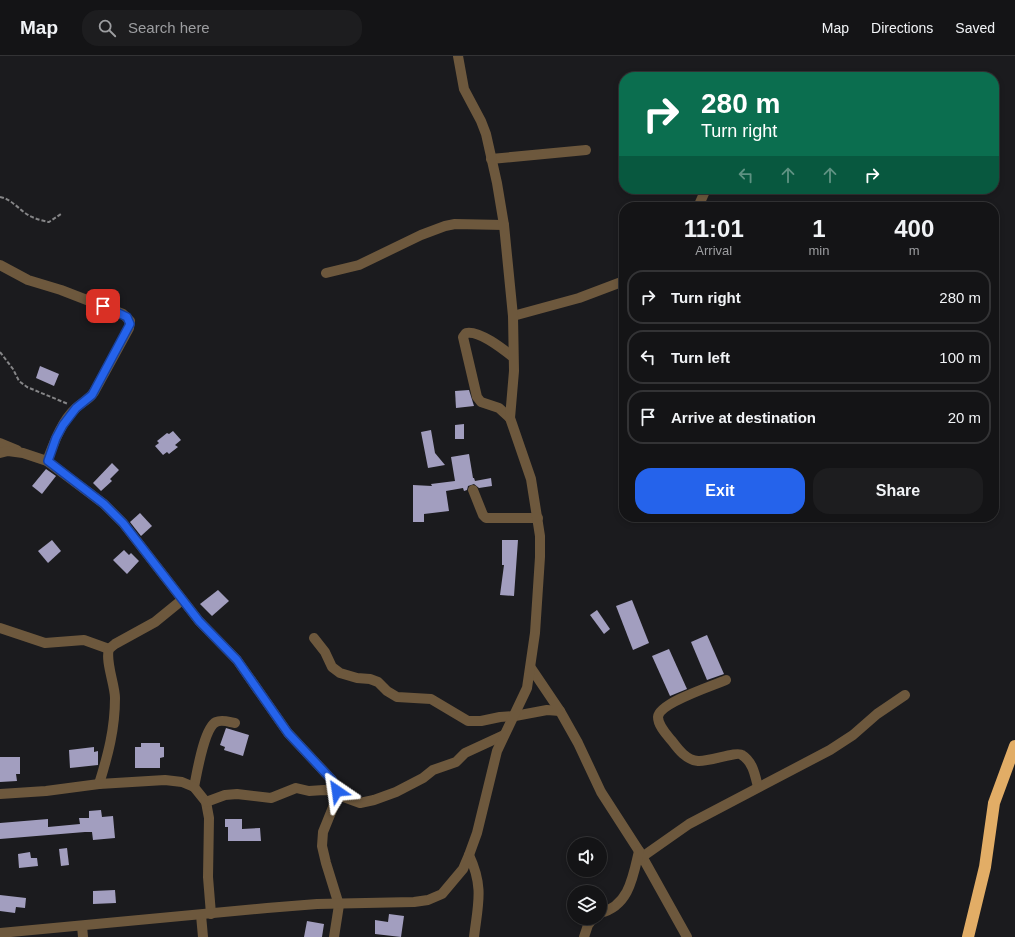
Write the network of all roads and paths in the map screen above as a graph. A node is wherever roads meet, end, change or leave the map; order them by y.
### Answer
1 (458, 56) edge
2 (586, 150) dead end
3 (491, 159) junction
4 (0, 197) edge
5 (61, 214) dead end
6 (504, 225) junction
7 (0, 265) edge
8 (326, 273) dead end
9 (619, 283) edge
10 (513, 316) junction
11 (0, 352) edge
12 (513, 357) junction
13 (76, 408) junction
14 (510, 418) junction
15 (0, 443) edge
16 (23, 453) junction
17 (0, 454) edge
18 (48, 461) junction
19 (473, 490) dead end
20 (538, 518) junction
21 (182, 600) junction
22 (0, 628) edge
23 (314, 638) dead end
24 (109, 649) junction
25 (531, 668) junction
26 (726, 680) dead end
27 (905, 695) dead end
28 (560, 710) junction
29 (515, 716) junction
30 (235, 723) dead end
31 (504, 735) junction
32 (1015, 746) edge
33 (98, 784) junction
34 (194, 787) junction
35 (758, 787) junction
36 (338, 793) junction
37 (0, 794) edge
38 (206, 802) junction
39 (640, 854) junction
40 (469, 855) junction
41 (339, 905) junction
42 (607, 910) edge
43 (206, 915) junction
44 (588, 925) edge
45 (82, 926) junction
46 (0, 934) edge
47 (83, 937) edge
48 (204, 937) edge
49 (334, 937) edge
50 (474, 937) edge
51 (584, 937) edge
52 (687, 937) edge
53 (968, 937) edge

1 - 3 street
2 - 3 street
3 - 6 street
4 - 5 path
6 - 8 street
6 - 10 street
7 - 13 street
9 - 10 street
10 - 12 street
11 - 13 path
12 - 14 street
12 - 14 street
13 - 18 street
14 - 20 street
15 - 16 street
16 - 17 street
16 - 18 street
18 - 21 street
19 - 20 street
20 - 25 street
21 - 24 street
21 - 36 street
22 - 24 street
23 - 29 street
24 - 33 street
25 - 28 street
25 - 29 street
26 - 35 street
27 - 35 street
28 - 29 street
28 - 39 street
29 - 31 street
30 - 34 street
31 - 36 street
31 - 40 street
32 - 53 highway
33 - 34 street
33 - 37 street
34 - 38 street
35 - 39 street
36 - 38 street
36 - 41 street
38 - 43 street
39 - 42 street
39 - 52 street
40 - 41 street
40 - 50 street
41 - 43 street
41 - 49 street
43 - 45 street
43 - 48 street
44 - 51 street
45 - 46 street
45 - 47 street

